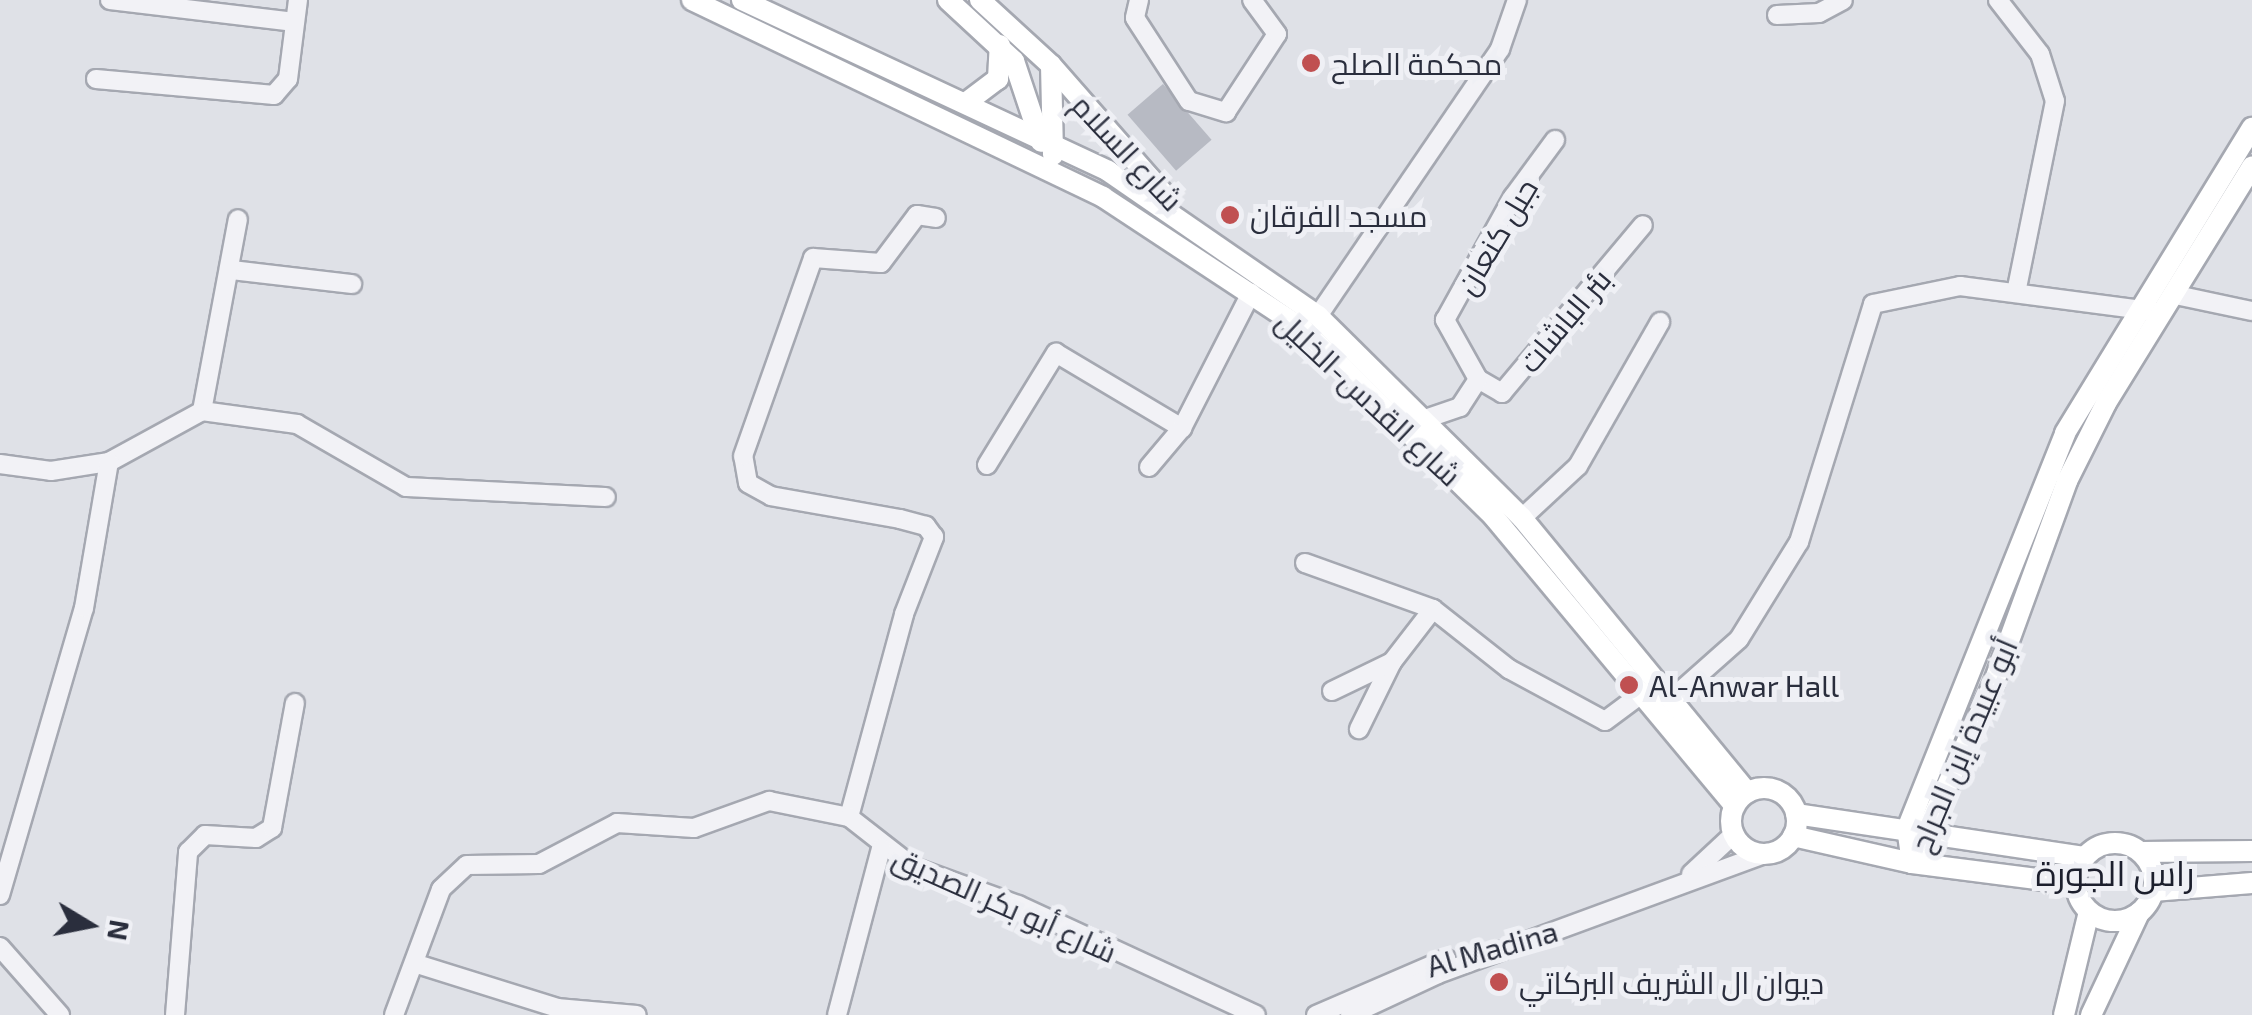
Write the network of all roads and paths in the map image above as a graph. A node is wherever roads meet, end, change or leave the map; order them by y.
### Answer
1 (110, 0) edge
2 (298, 0) edge
3 (692, 0) edge
4 (742, 0) edge
5 (948, 0) edge
6 (980, 0) edge
7 (1139, 0) edge
8 (1252, 0) edge
9 (1517, 0) edge
10 (1843, 0) edge
11 (1998, 0) edge
12 (1777, 14) dead end
13 (295, 22) junction
14 (1000, 45) junction
15 (1051, 65) junction
16 (96, 79) dead end
17 (967, 102) junction
18 (2252, 128) edge
19 (1047, 139) junction
20 (1555, 140) dead end
21 (2252, 167) edge
22 (1051, 172) junction
23 (936, 218) dead end
24 (238, 219) dead end
25 (1643, 226) dead end
26 (1209, 235) junction
27 (232, 270) junction
28 (352, 284) dead end
29 (2016, 292) junction
30 (1251, 293) junction
31 (2161, 306) junction
32 (2252, 311) edge
33 (1318, 316) junction
34 (1660, 322) dead end
35 (1478, 379) junction
36 (202, 411) junction
37 (1428, 418) junction
38 (1182, 428) junction
39 (109, 462) junction
40 (0, 464) edge
41 (987, 464) dead end
42 (1149, 467) dead end
43 (606, 497) dead end
44 (1522, 518) junction
45 (1305, 563) dead end
46 (1433, 609) junction
47 (1392, 662) junction
48 (1332, 691) dead end
49 (1676, 695) junction
50 (1640, 696) junction
51 (295, 702) dead end
52 (1359, 729) dead end
53 (1741, 799) junction
54 (1796, 814) junction
55 (849, 817) junction
56 (1907, 829) junction
57 (1930, 832) junction
58 (1734, 834) junction
59 (1792, 836) junction
60 (880, 848) junction
61 (2252, 851) edge
62 (2142, 852) junction
63 (1768, 853) junction
64 (2084, 857) junction
65 (1912, 864) junction
66 (2252, 883) edge
67 (2076, 884) junction
68 (2153, 891) junction
69 (0, 895) edge
70 (1651, 896) junction
71 (2089, 912) junction
72 (2139, 913) junction
73 (1572, 924) junction
74 (0, 946) edge
75 (418, 964) junction
76 (59, 1015) edge
77 (176, 1015) edge
78 (394, 1015) edge
79 (637, 1015) edge
80 (836, 1015) edge
81 (1256, 1015) edge
82 (1316, 1015) edge
83 (1350, 1015) edge
84 (2064, 1015) edge
85 (2091, 1015) edge

1 - 13 street
2 - 13 street
3 - 22 main road, شارع القدس-الخليل
4 - 17 main road, شارع القدس-الخليل
5 - 14 main road, شارع السلام
6 - 15 main road, شارع السلام
7 - 8 street
9 - 33 street
10 - 12 street
11 - 29 street
13 - 16 street
14 - 17 main road
14 - 19 main road, شارع السلام
15 - 19 main road, شارع السلام
15 - 26 main road, شارع السلام
17 - 19 main road, شارع القدس-الخليل
18 - 31 main road, أبو عبيدة إبن الجراح
19 - 22 main road, شارع السلام
19 - 26 main road, شارع القدس-الخليل
20 - 35 street, جبل كنعان
21 - 31 main road, أبو عبيدة إبن الجراح
22 - 30 main road, شارع القدس-الخليل
23 - 55 street
24 - 27 street
25 - 35 street, بئر الباشات
26 - 33 main road, شارع القدس-الخليل
27 - 28 street
27 - 36 street
29 - 31 street
29 - 49 street
30 - 38 street
30 - 50 main road, شارع القدس-الخليل
31 - 32 street
31 - 56 main road, أبو عبيدة إبن الجراح
31 - 57 main road, أبو عبيدة إبن الجراح
33 - 37 main road, شارع القدس-الخليل
34 - 44 street
35 - 37 street
36 - 39 street
36 - 43 street
37 - 44 main road, شارع القدس-الخليل
38 - 41 street
38 - 42 street
39 - 40 street
39 - 69 street
44 - 49 main road, شارع القدس-الخليل
45 - 46 street
46 - 47 street
46 - 50 street
47 - 48 street
47 - 52 street
49 - 53 main road, شارع القدس-الخليل
50 - 53 main road, شارع القدس-الخليل
51 - 77 street
53 - 54 main road
53 - 58 main road
54 - 56 main road
54 - 59 main road
55 - 60 street, شارع أبو بكر الصديق
55 - 75 street
56 - 57 main road
56 - 65 main road, أبو عبيدة إبن الجراح
57 - 64 main road
57 - 65 main road, أبو عبيدة إبن الجراح
58 - 63 main road
58 - 70 street
59 - 63 main road
59 - 65 main road
60 - 80 street
60 - 81 street, شارع أبو بكر الصديق
61 - 62 main road
62 - 64 main road
62 - 68 main road
63 - 70 street
64 - 67 main road
65 - 67 main road
66 - 68 main road
67 - 71 main road
68 - 72 main road
70 - 73 street
71 - 72 main road
71 - 84 main road
72 - 85 main road
73 - 82 street, Al Madina
73 - 83 street, Al Madina
74 - 76 street
75 - 78 street
75 - 79 street

